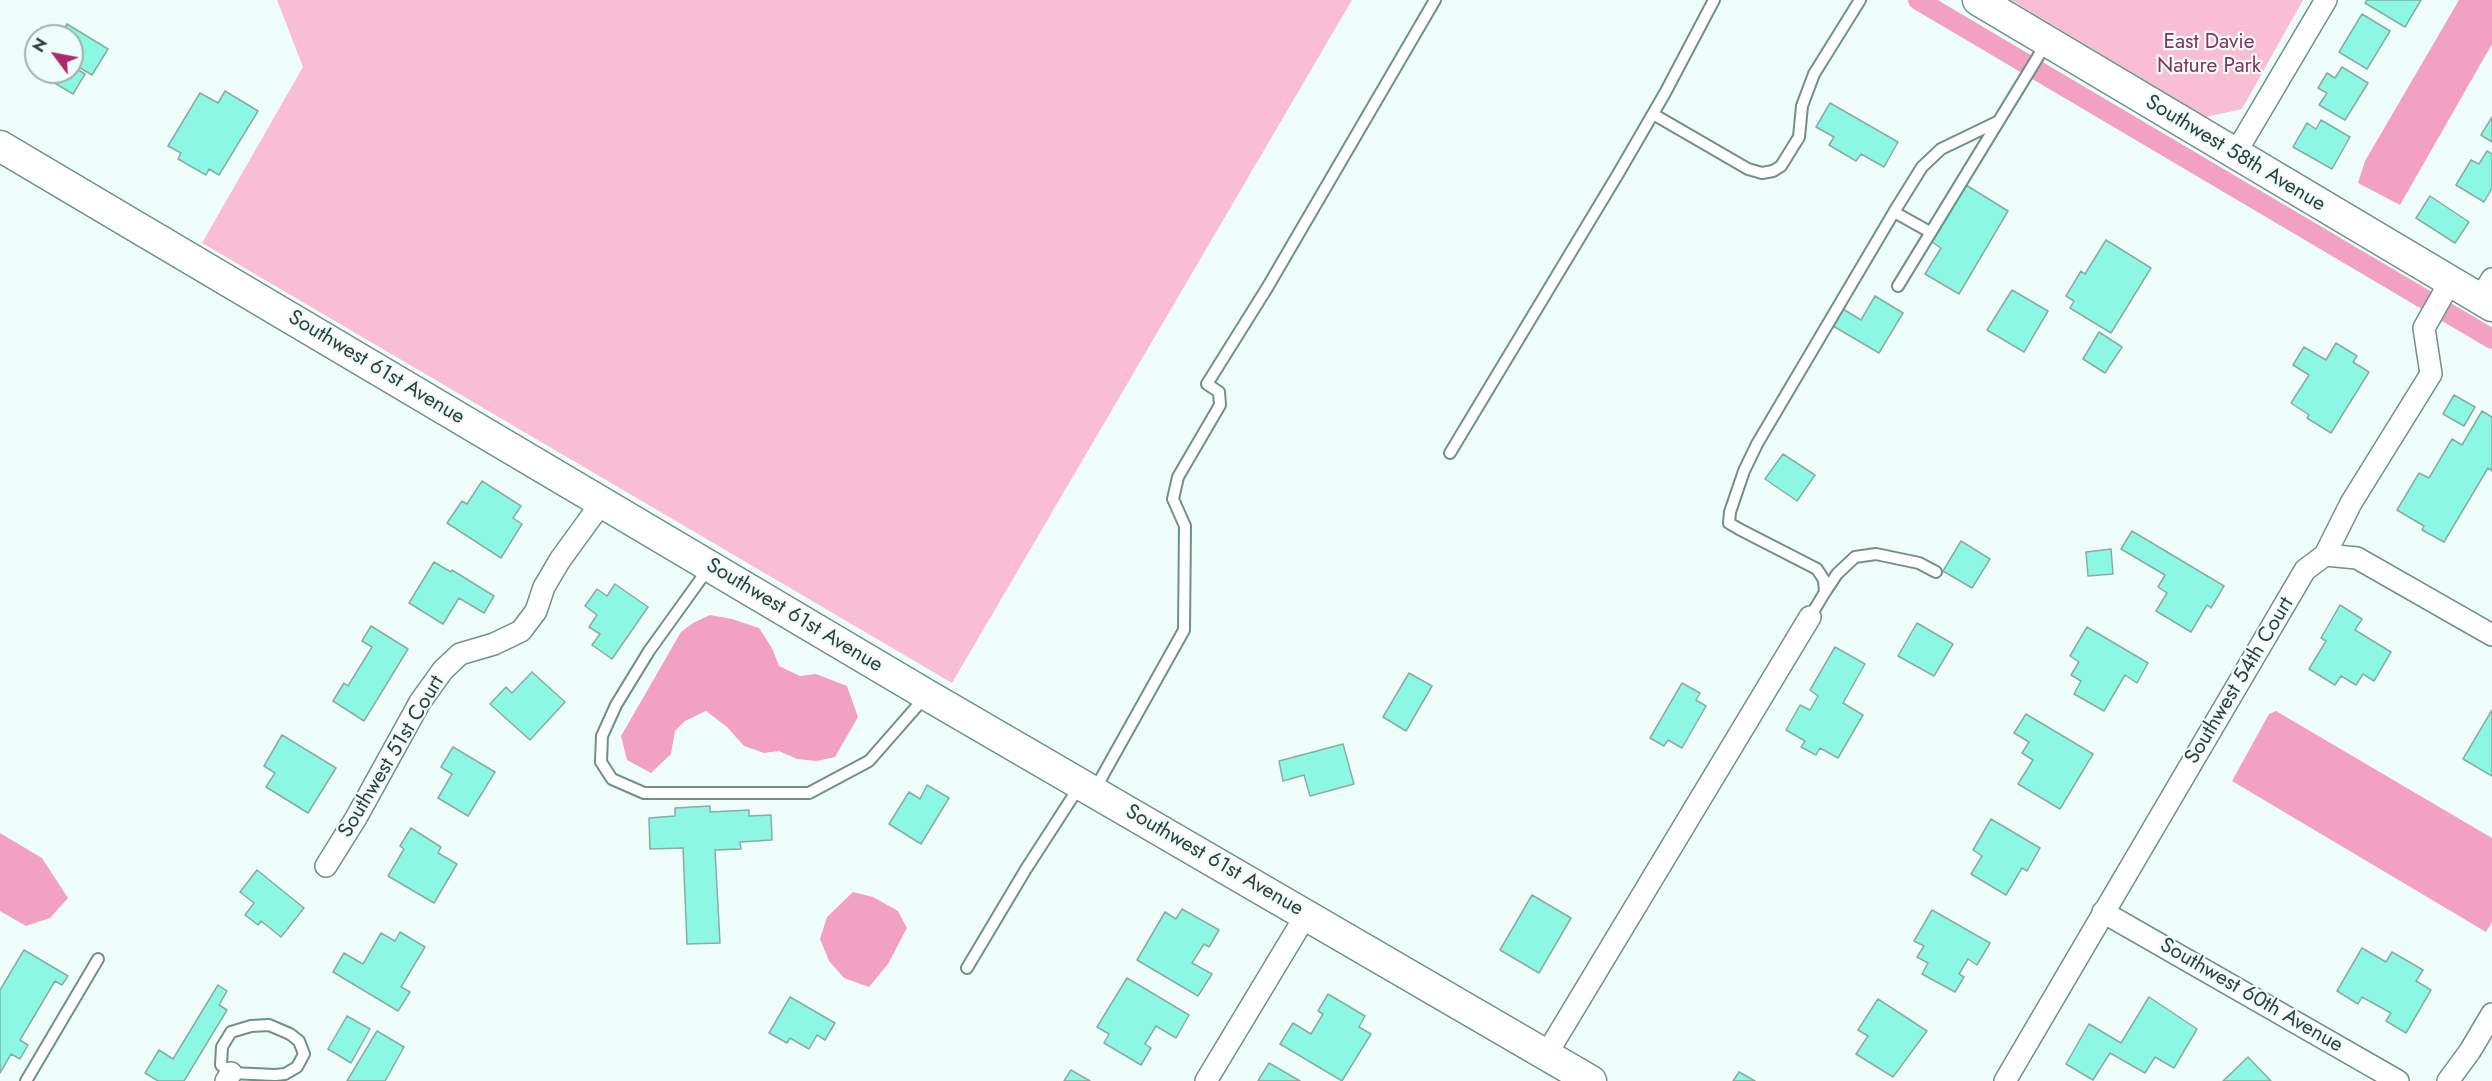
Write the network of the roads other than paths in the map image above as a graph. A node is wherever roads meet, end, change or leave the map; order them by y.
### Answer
1 (1435, 0) edge
2 (1714, 0) edge
3 (1860, 0) edge
4 (1978, 0) edge
5 (2326, 0) edge
6 (2048, 42) junction
7 (1653, 114) junction
8 (1998, 121) junction
9 (0, 146) edge
10 (2235, 154) junction
11 (1894, 212) junction
12 (1930, 232) junction
13 (2450, 282) junction
14 (1898, 286) dead end
15 (2488, 295) edge
16 (1449, 453) dead end
17 (602, 502) junction
18 (2325, 555) junction
19 (710, 566) junction
20 (1936, 572) dead end
21 (1824, 592) junction
22 (1810, 617) joint
23 (2492, 635) edge
24 (927, 695) junction
25 (1087, 788) junction
26 (326, 866) dead end
27 (2103, 912) junction
28 (1306, 915) junction
29 (98, 959) dead end
30 (968, 968) dead end
31 (2492, 1014) edge
32 (1546, 1055) junction
33 (229, 1077) edge
34 (26, 1081) edge
35 (1206, 1081) edge
36 (1591, 1081) edge
37 (2005, 1081) edge
38 (2398, 1081) edge
39 (2448, 1081) edge

1 - 25 lane
2 - 7 lane
3 - 7 lane
4 - 6 street, Southwest 58th Avenue
5 - 10 street
6 - 8 lane
6 - 10 street, Southwest 58th Avenue
7 - 16 lane
8 - 11 lane
8 - 12 lane
9 - 17 street, Southwest 61st Avenue
10 - 13 street, Southwest 58th Avenue
11 - 12 lane
11 - 21 lane
12 - 14 lane
13 - 15 street, Southwest 58th Avenue
13 - 18 street, Southwest 54th Court
17 - 19 street, Southwest 61st Avenue
17 - 26 street, Southwest 51st Court
18 - 23 street
18 - 27 street, Southwest 54th Court
19 - 24 street, Southwest 61st Avenue
19 - 24 lane
20 - 21 lane
21 - 22 lane
22 - 32 street
24 - 25 street, Southwest 61st Avenue
25 - 28 street, Southwest 61st Avenue
25 - 30 lane
27 - 37 street, Southwest 54th Court
27 - 38 street, Southwest 60th Avenue
28 - 32 street, Southwest 61st Avenue
28 - 35 street
29 - 34 lane
31 - 39 street
32 - 36 street, Southwest 61st Avenue
33 - 33 lane

